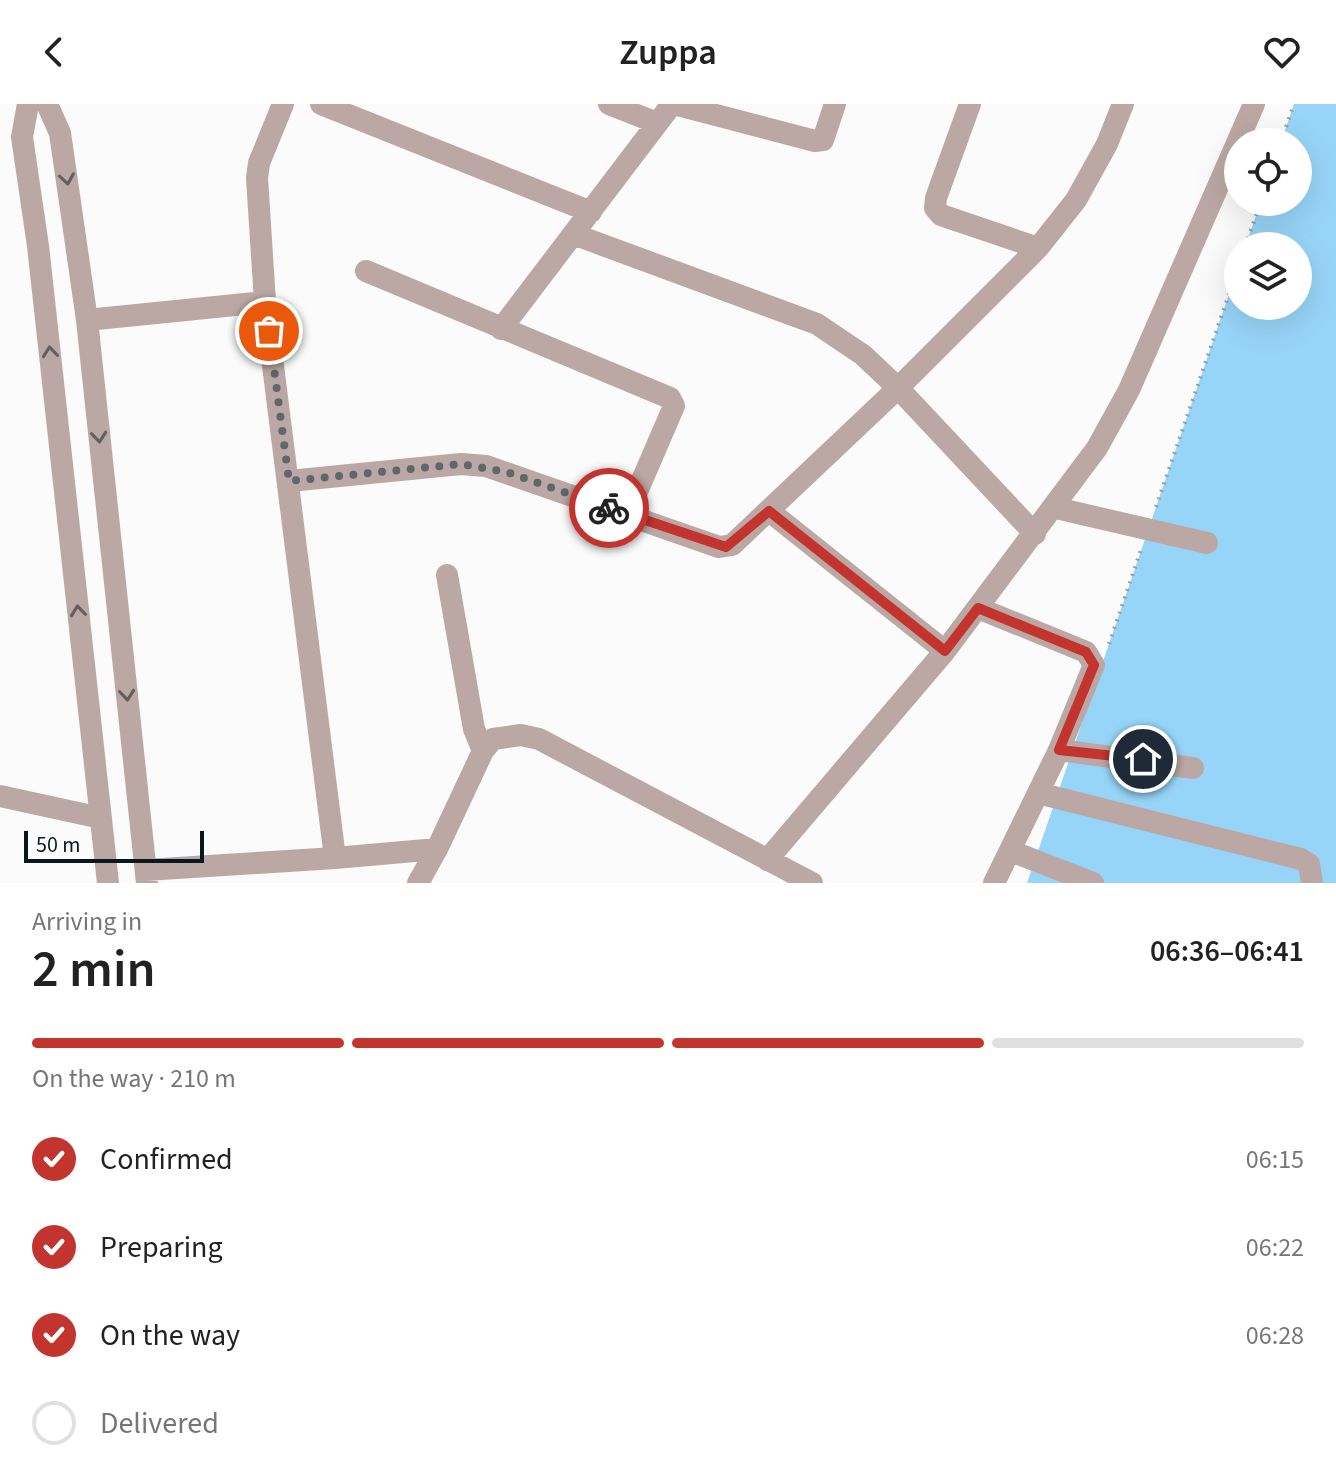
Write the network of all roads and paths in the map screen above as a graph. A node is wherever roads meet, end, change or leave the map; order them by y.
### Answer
1 (28, 104) edge
2 (47, 104) edge
3 (283, 104) edge
4 (321, 104) edge
5 (609, 104) edge
6 (673, 104) edge
7 (835, 104) edge
8 (970, 104) edge
9 (1123, 104) edge
10 (1254, 104) edge
11 (1294, 104) edge
12 (657, 123) junction
13 (1286, 128) edge
14 (591, 212) junction
15 (573, 234) junction
16 (76, 240) junction
17 (38, 246) junction
18 (1038, 248) junction
19 (366, 271) dead end
20 (265, 302) junction
21 (1224, 309) edge
22 (87, 320) junction
23 (501, 329) junction
24 (898, 388) junction
25 (289, 481) junction
26 (1056, 508) junction
27 (1156, 508) dead end
28 (769, 511) junction
29 (627, 515) junction
30 (1035, 534) junction
31 (1145, 538) dead end
32 (1207, 543) dead end
33 (447, 575) dead end
34 (978, 608) junction
35 (945, 651) junction
36 (1104, 658) dead end
37 (1059, 750) junction
38 (483, 751) junction
39 (1193, 768) dead end
40 (1038, 793) junction
41 (0, 796) edge
42 (101, 818) junction
43 (437, 849) junction
44 (1011, 851) junction
45 (335, 858) junction
46 (767, 860) junction
47 (147, 877) edge
48 (108, 883) edge
49 (418, 883) edge
50 (812, 883) edge
51 (994, 883) edge
52 (1093, 883) edge
53 (1312, 883) edge

1 - 17 street
2 -> 16 street
3 - 20 street
4 - 14 street
5 - 12 street
6 - 7 street
6 - 12 street
8 - 18 street
9 - 18 street
10 - 26 street
11 - 13 path
12 - 14 street
14 - 15 street
15 - 23 street
15 - 24 street
16 - 17 street
16 - 22 street
42 -> 17 street
18 - 24 street
19 - 23 street
20 - 22 street
20 - 25 street
21 - 27 path
22 -> 47 street
23 - 29 street
24 - 28 street
24 - 30 street
25 - 29 street
25 - 45 street
26 - 30 street
26 - 32 street
28 - 29 street
28 - 35 street
30 - 34 street
31 - 36 path
33 - 38 street
34 - 35 street
34 - 37 street
35 - 46 street
37 - 39 street
37 - 40 street
38 - 43 street
38 - 46 street
40 - 44 street
40 - 53 street
41 - 42 street
42 - 48 street
43 - 45 street
43 - 49 street
44 - 51 street
44 - 52 street
45 - 47 street
46 - 50 street

